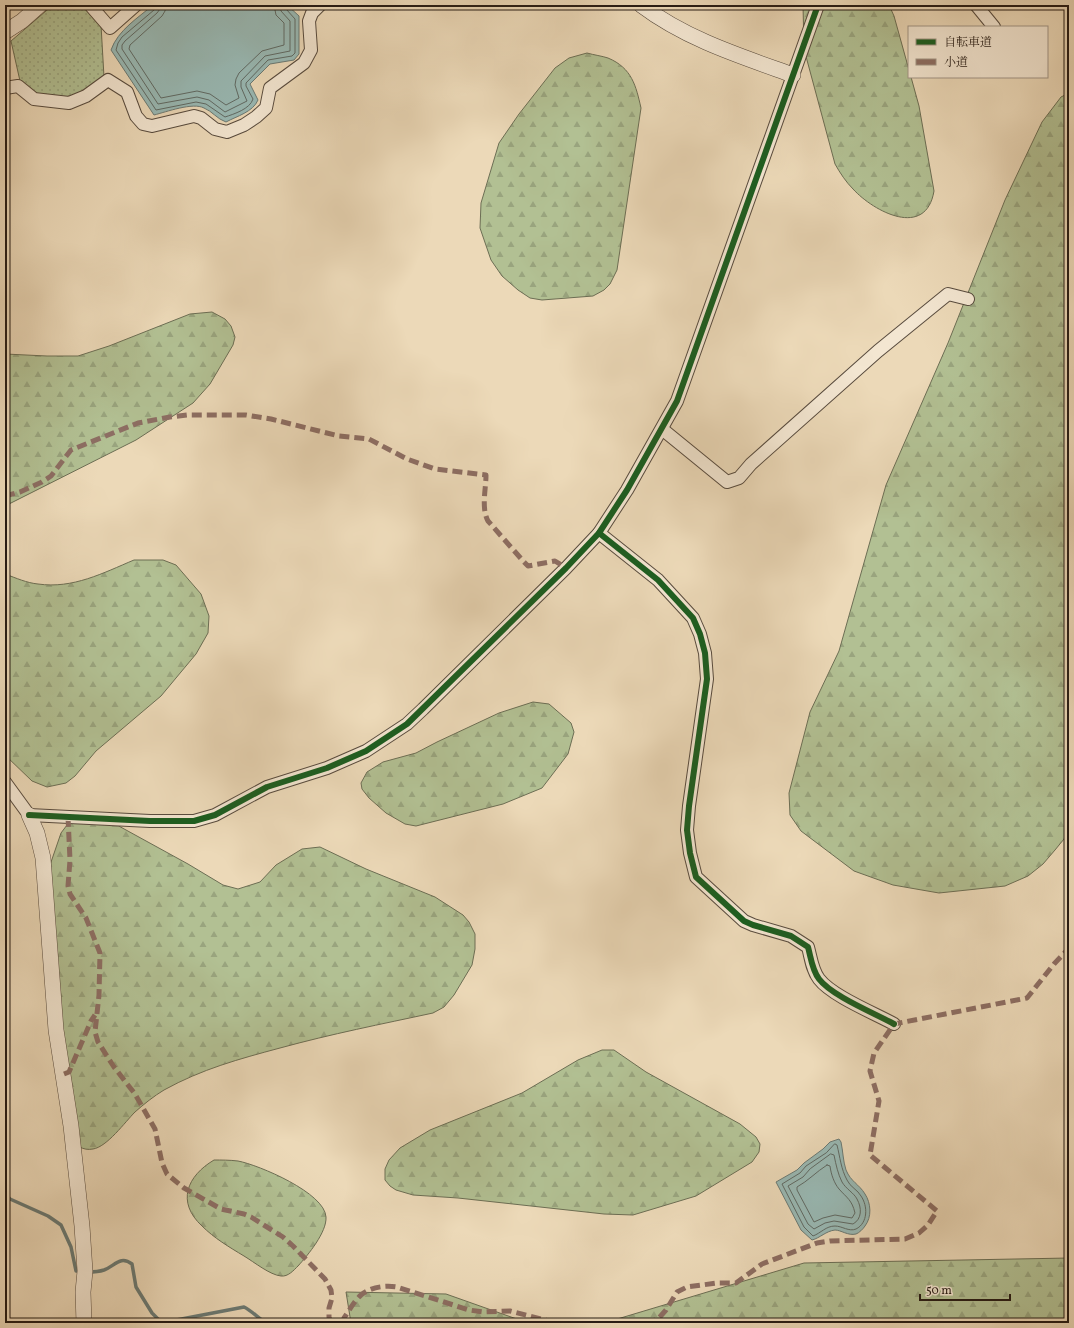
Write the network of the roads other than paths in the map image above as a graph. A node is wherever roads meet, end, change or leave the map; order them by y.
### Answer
1 (40, 5) edge
2 (90, 5) edge
3 (136, 5) edge
4 (641, 5) edge
5 (818, 5) edge
6 (976, 5) edge
7 (312, 8) edge
8 (993, 26) edge
9 (5, 32) edge
10 (793, 75) junction
11 (5, 88) edge
12 (968, 299) dead end
13 (662, 429) junction
14 (599, 533) junction
15 (5, 782) edge
16 (29, 816) junction
17 (894, 1024) dead end
18 (84, 1323) edge

1 - 9 street
2 - 3 street
4 - 10 street
5 - 10 street
6 - 8 street
7 - 11 street
10 - 13 street
12 - 13 street
13 - 14 street
14 - 16 street
14 - 17 street
15 - 16 street
16 - 18 street

